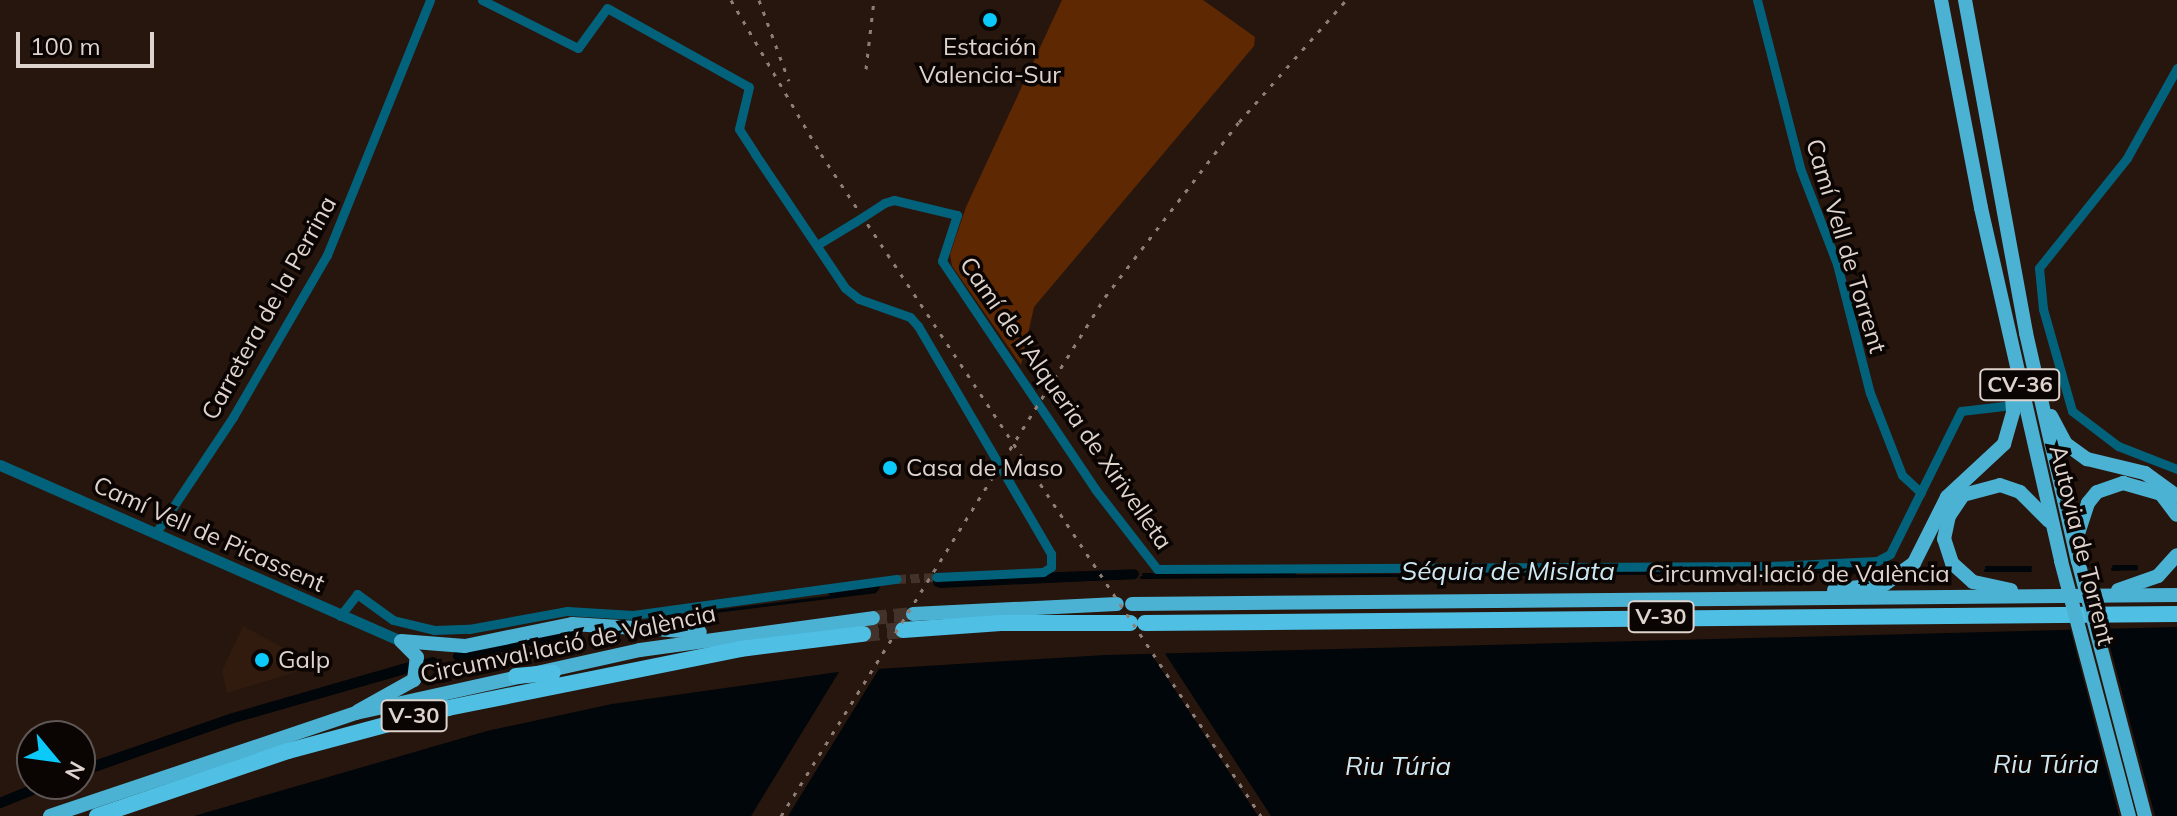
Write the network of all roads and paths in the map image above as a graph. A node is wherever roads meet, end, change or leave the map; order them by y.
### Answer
1 (430, 0) edge
2 (482, 0) edge
3 (1757, 0) edge
4 (1941, 0) edge
5 (1965, 0) edge
6 (2177, 68) edge
7 (1981, 208) junction
8 (817, 245) junction
9 (2024, 312) junction
10 (2004, 406) dead end
11 (0, 465) edge
12 (2177, 469) edge
13 (1921, 493) junction
14 (2177, 496) edge
15 (2177, 515) edge
16 (2053, 528) junction
17 (155, 534) junction
18 (2076, 554) junction
19 (2177, 555) edge
20 (936, 577) tunnel mouth
21 (897, 579) tunnel mouth
22 (2109, 592) junction
23 (2024, 593) junction
24 (2177, 595) edge
25 (1811, 598) junction
26 (913, 614) tunnel mouth
27 (2177, 614) edge
28 (340, 616) junction
29 (873, 618) tunnel mouth
30 (903, 630) tunnel mouth
31 (863, 634) tunnel mouth
32 (401, 641) junction
33 (738, 641) junction
34 (516, 676) joint
35 (356, 713) junction
36 (50, 816) edge
37 (97, 816) edge
38 (2129, 816) edge
39 (2145, 816) edge

1 - 17 street, Carretera de la Perrina
2 - 8 street
3 - 13 street, Camí Vell de Torrent
4 - 7 highway, Autovia de Torrent / CV-36
5 - 9 highway, Autovia de Torrent / CV-36
6 - 12 street
7 - 16 highway, Autovia de Torrent / CV-36
7 - 25 highway
8 - 13 street, Camí de l'Alqueria de Xirivelleta, bridge
8 - 20 street
9 - 14 highway
9 - 18 highway, Autovia de Torrent / CV-36
10 - 13 street
11 - 17 street, Camí Vell de Picassent
15 - 18 highway
16 - 23 highway
16 - 38 highway, Autovia de Torrent / CV-36, bridge
17 - 28 street, Camí Vell de Picassent
18 - 39 highway, Autovia de Torrent / CV-36, bridge
19 - 22 highway
21 - 28 street
22 - 23 highway, Circumval·lació de València / V-30
22 - 24 highway, Circumval·lació de València / V-30
23 - 25 highway, Circumval·lació de València / V-30
25 - 26 highway, Circumval·lació de València / V-30
27 - 30 highway, Circumval·lació de València / V-30
28 - 32 street, Camí Vell de Picassent
29 - 33 highway, Circumval·lació de València / V-30
31 - 33 highway, Circumval·lació de València / V-30
32 - 33 highway
32 - 35 highway
33 - 34 highway
33 - 37 highway, Circumval·lació de València / V-30
34 - 35 highway, Circumval·lació de València / V-30
35 - 36 highway, Circumval·lació de València / V-30

